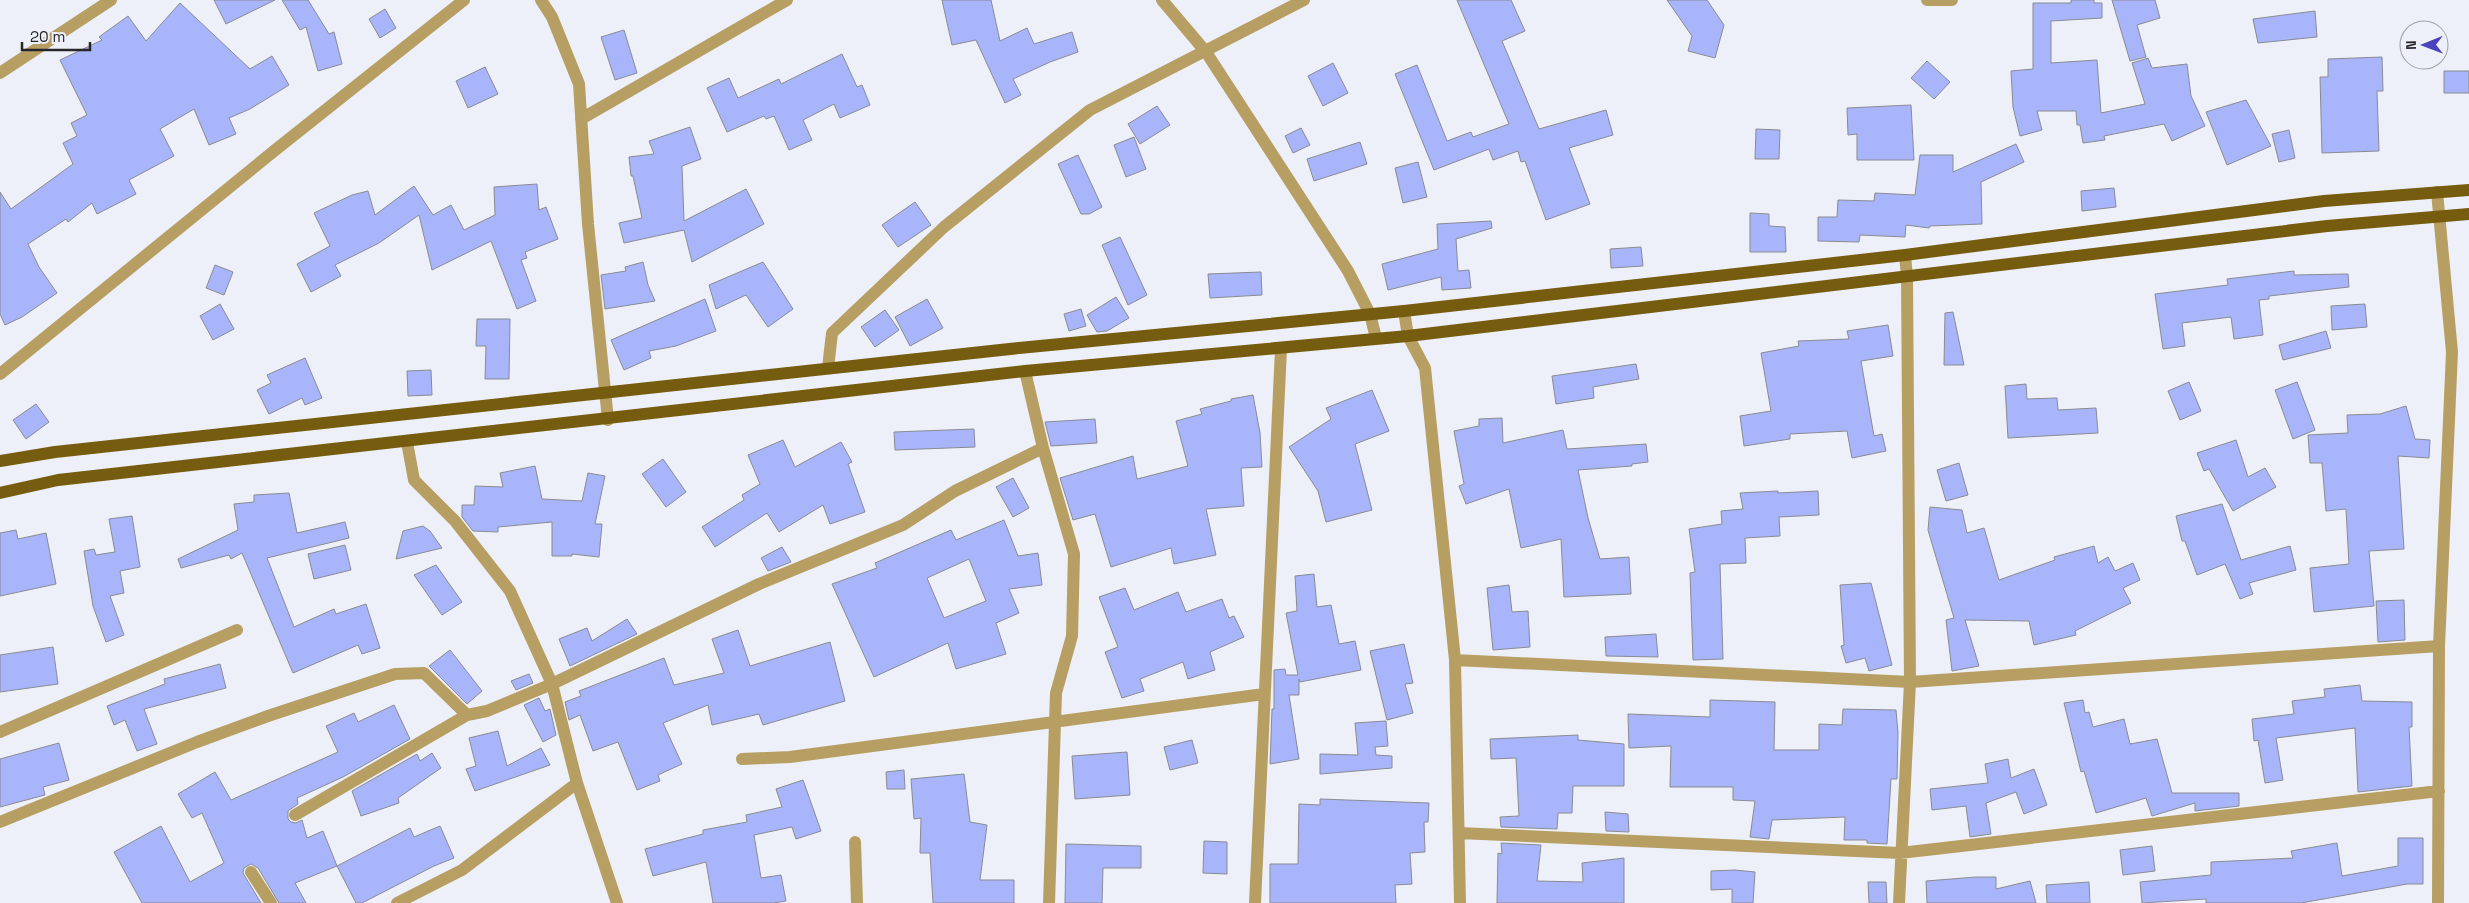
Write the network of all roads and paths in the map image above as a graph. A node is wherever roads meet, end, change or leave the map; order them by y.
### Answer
1 (111, 0) edge
2 (464, 0) edge
3 (541, 0) edge
4 (787, 0) edge
5 (1162, 0) edge
6 (1304, 0) edge
7 (1927, 0) edge
8 (1952, 0) edge
9 (1206, 52) junction
10 (0, 73) edge
11 (581, 119) junction
12 (2469, 190) edge
13 (2437, 192) junction
14 (2469, 214) edge
15 (2438, 216) junction
16 (1905, 255) junction
17 (1907, 277) junction
18 (1404, 312) junction
19 (1370, 314) junction
20 (1408, 336) junction
21 (1376, 338) junction
22 (1281, 349) junction
23 (828, 368) junction
24 (1025, 371) junction
25 (0, 374) edge
26 (605, 392) junction
27 (608, 420) junction
28 (407, 442) junction
29 (1043, 448) junction
30 (0, 462) edge
31 (0, 493) edge
32 (237, 630) dead end
33 (2440, 646) junction
34 (1454, 660) junction
35 (1910, 682) junction
36 (552, 684) junction
37 (1264, 694) junction
38 (467, 716) junction
39 (1054, 723) junction
40 (0, 732) edge
41 (742, 760) dead end
42 (577, 783) junction
43 (2439, 791) junction
44 (295, 815) dead end
45 (0, 822) edge
46 (1459, 833) junction
47 (855, 842) dead end
48 (1900, 853) junction
49 (250, 872) dead end
50 (271, 903) edge
51 (397, 903) edge
52 (617, 903) edge
53 (857, 903) edge
54 (1049, 903) edge
55 (1255, 903) edge
56 (1460, 903) edge
57 (1899, 903) edge
58 (2438, 903) edge

1 - 10 street
2 - 25 street
3 - 11 street
4 - 11 street
5 - 9 street
6 - 9 street
7 - 8 street
9 - 19 street
9 - 23 street
11 - 26 street
12 - 13 main road
13 - 15 street
13 - 16 main road
14 - 15 main road
15 - 17 main road
15 - 33 street
16 - 17 street
16 - 18 main road
17 - 20 main road
17 - 35 street
18 - 19 main road
18 - 20 street
19 - 21 street
19 - 23 main road
20 - 21 main road
20 - 34 street
21 - 22 main road
22 - 24 main road
22 - 37 street
23 - 26 main road
24 - 27 main road
24 - 29 street
26 - 27 street
26 - 30 main road
27 - 28 main road
28 - 31 main road
28 - 36 street
29 - 36 street
29 - 39 street
32 - 40 street
33 - 35 street
33 - 43 street
34 - 35 street
34 - 46 street
35 - 48 street
36 - 38 street
36 - 42 street
37 - 39 street
37 - 55 street
38 - 44 street
38 - 45 street
39 - 41 street
39 - 54 street
42 - 51 street
42 - 52 street
43 - 48 street
43 - 58 street
46 - 48 street
46 - 56 street
47 - 53 street
48 - 57 street
49 - 50 street

